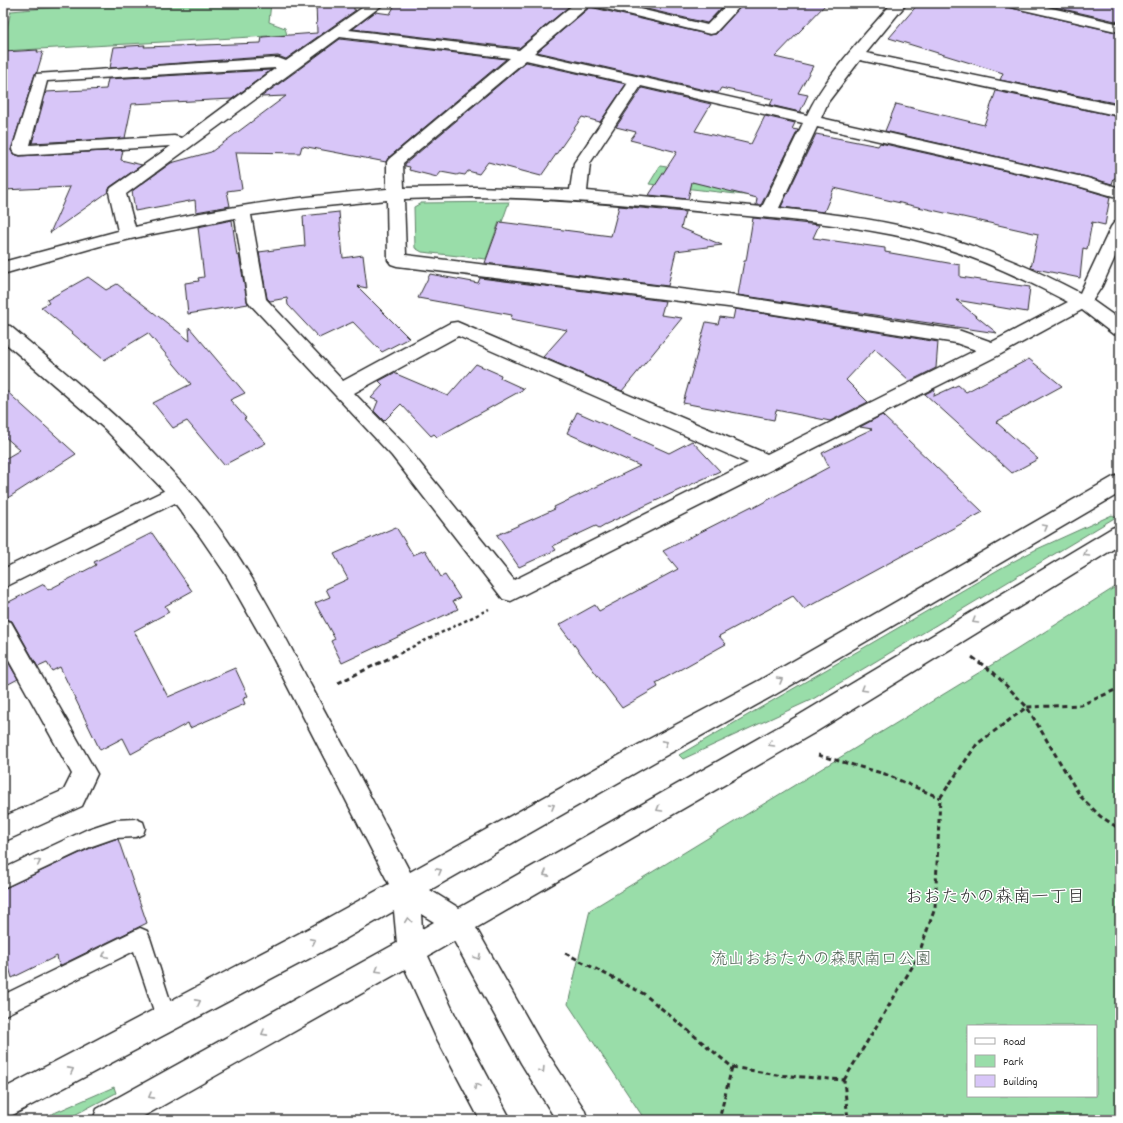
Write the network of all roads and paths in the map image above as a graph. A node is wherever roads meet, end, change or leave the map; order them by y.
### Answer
1 (378, 3) edge
2 (584, 3) edge
3 (596, 3) edge
4 (736, 3) edge
5 (900, 3) edge
6 (1012, 3) edge
7 (1120, 28) edge
8 (339, 32) junction
9 (524, 55) junction
10 (856, 55) junction
11 (288, 66) junction
12 (638, 80) junction
13 (1120, 111) edge
14 (811, 120) junction
15 (184, 144) junction
16 (1120, 193) edge
17 (396, 194) junction
18 (578, 195) junction
19 (242, 210) junction
20 (768, 213) junction
21 (1120, 227) edge
22 (128, 234) junction
23 (3, 268) edge
24 (1083, 302) junction
25 (1120, 329) edge
26 (3, 331) edge
27 (994, 349) junction
28 (341, 391) junction
29 (767, 463) junction
30 (1120, 483) edge
31 (178, 492) junction
32 (1120, 534) edge
33 (3, 579) edge
34 (511, 592) junction
35 (3, 629) edge
36 (972, 657) dead end
37 (338, 683) dead end
38 (1120, 688) edge
39 (1027, 707) junction
40 (818, 754) dead end
41 (940, 798) junction
42 (136, 828) dead end
43 (1120, 829) edge
44 (3, 830) edge
45 (3, 879) edge
46 (405, 889) junction
47 (459, 923) junction
48 (411, 950) junction
49 (565, 953) dead end
50 (3, 1006) edge
51 (166, 1019) junction
52 (732, 1067) junction
53 (844, 1080) junction
54 (3, 1105) edge
55 (108, 1120) edge
56 (496, 1120) edge
57 (572, 1120) edge
58 (719, 1120) edge
59 (848, 1120) edge

1 - 8 street
2 - 9 street
3 - 4 street
5 - 10 street
6 - 7 street
8 - 9 street
8 - 11 street
9 - 12 street
9 - 17 street
10 - 13 street
10 - 14 street
11 - 15 street
11 - 15 street
12 - 14 street
12 - 18 street
14 - 16 street
14 - 20 street
15 - 22 street
17 - 18 street
17 - 19 street
17 - 27 street
18 - 20 street
19 - 22 street
19 - 28 street
20 - 24 street
21 - 24 street
22 - 23 street
24 - 25 street
24 - 27 street
26 - 31 street
27 - 29 street
28 - 29 street
28 - 34 street
29 - 34 street
46 -> 30 street
31 - 33 street
31 - 46 street
32 -> 47 street
34 - 37 path
35 - 44 street
36 - 39 path
38 - 39 path
39 - 41 path
39 - 43 path
40 - 41 path
41 - 53 path
45 -> 42 lane
46 - 47 street
48 -> 46 street
51 -> 46 street
47 - 48 street
47 -> 57 street
48 -> 55 street
56 -> 48 street
49 - 52 path
51 -> 50 lane
54 -> 51 street
52 - 53 path
52 - 58 path
53 - 59 path

